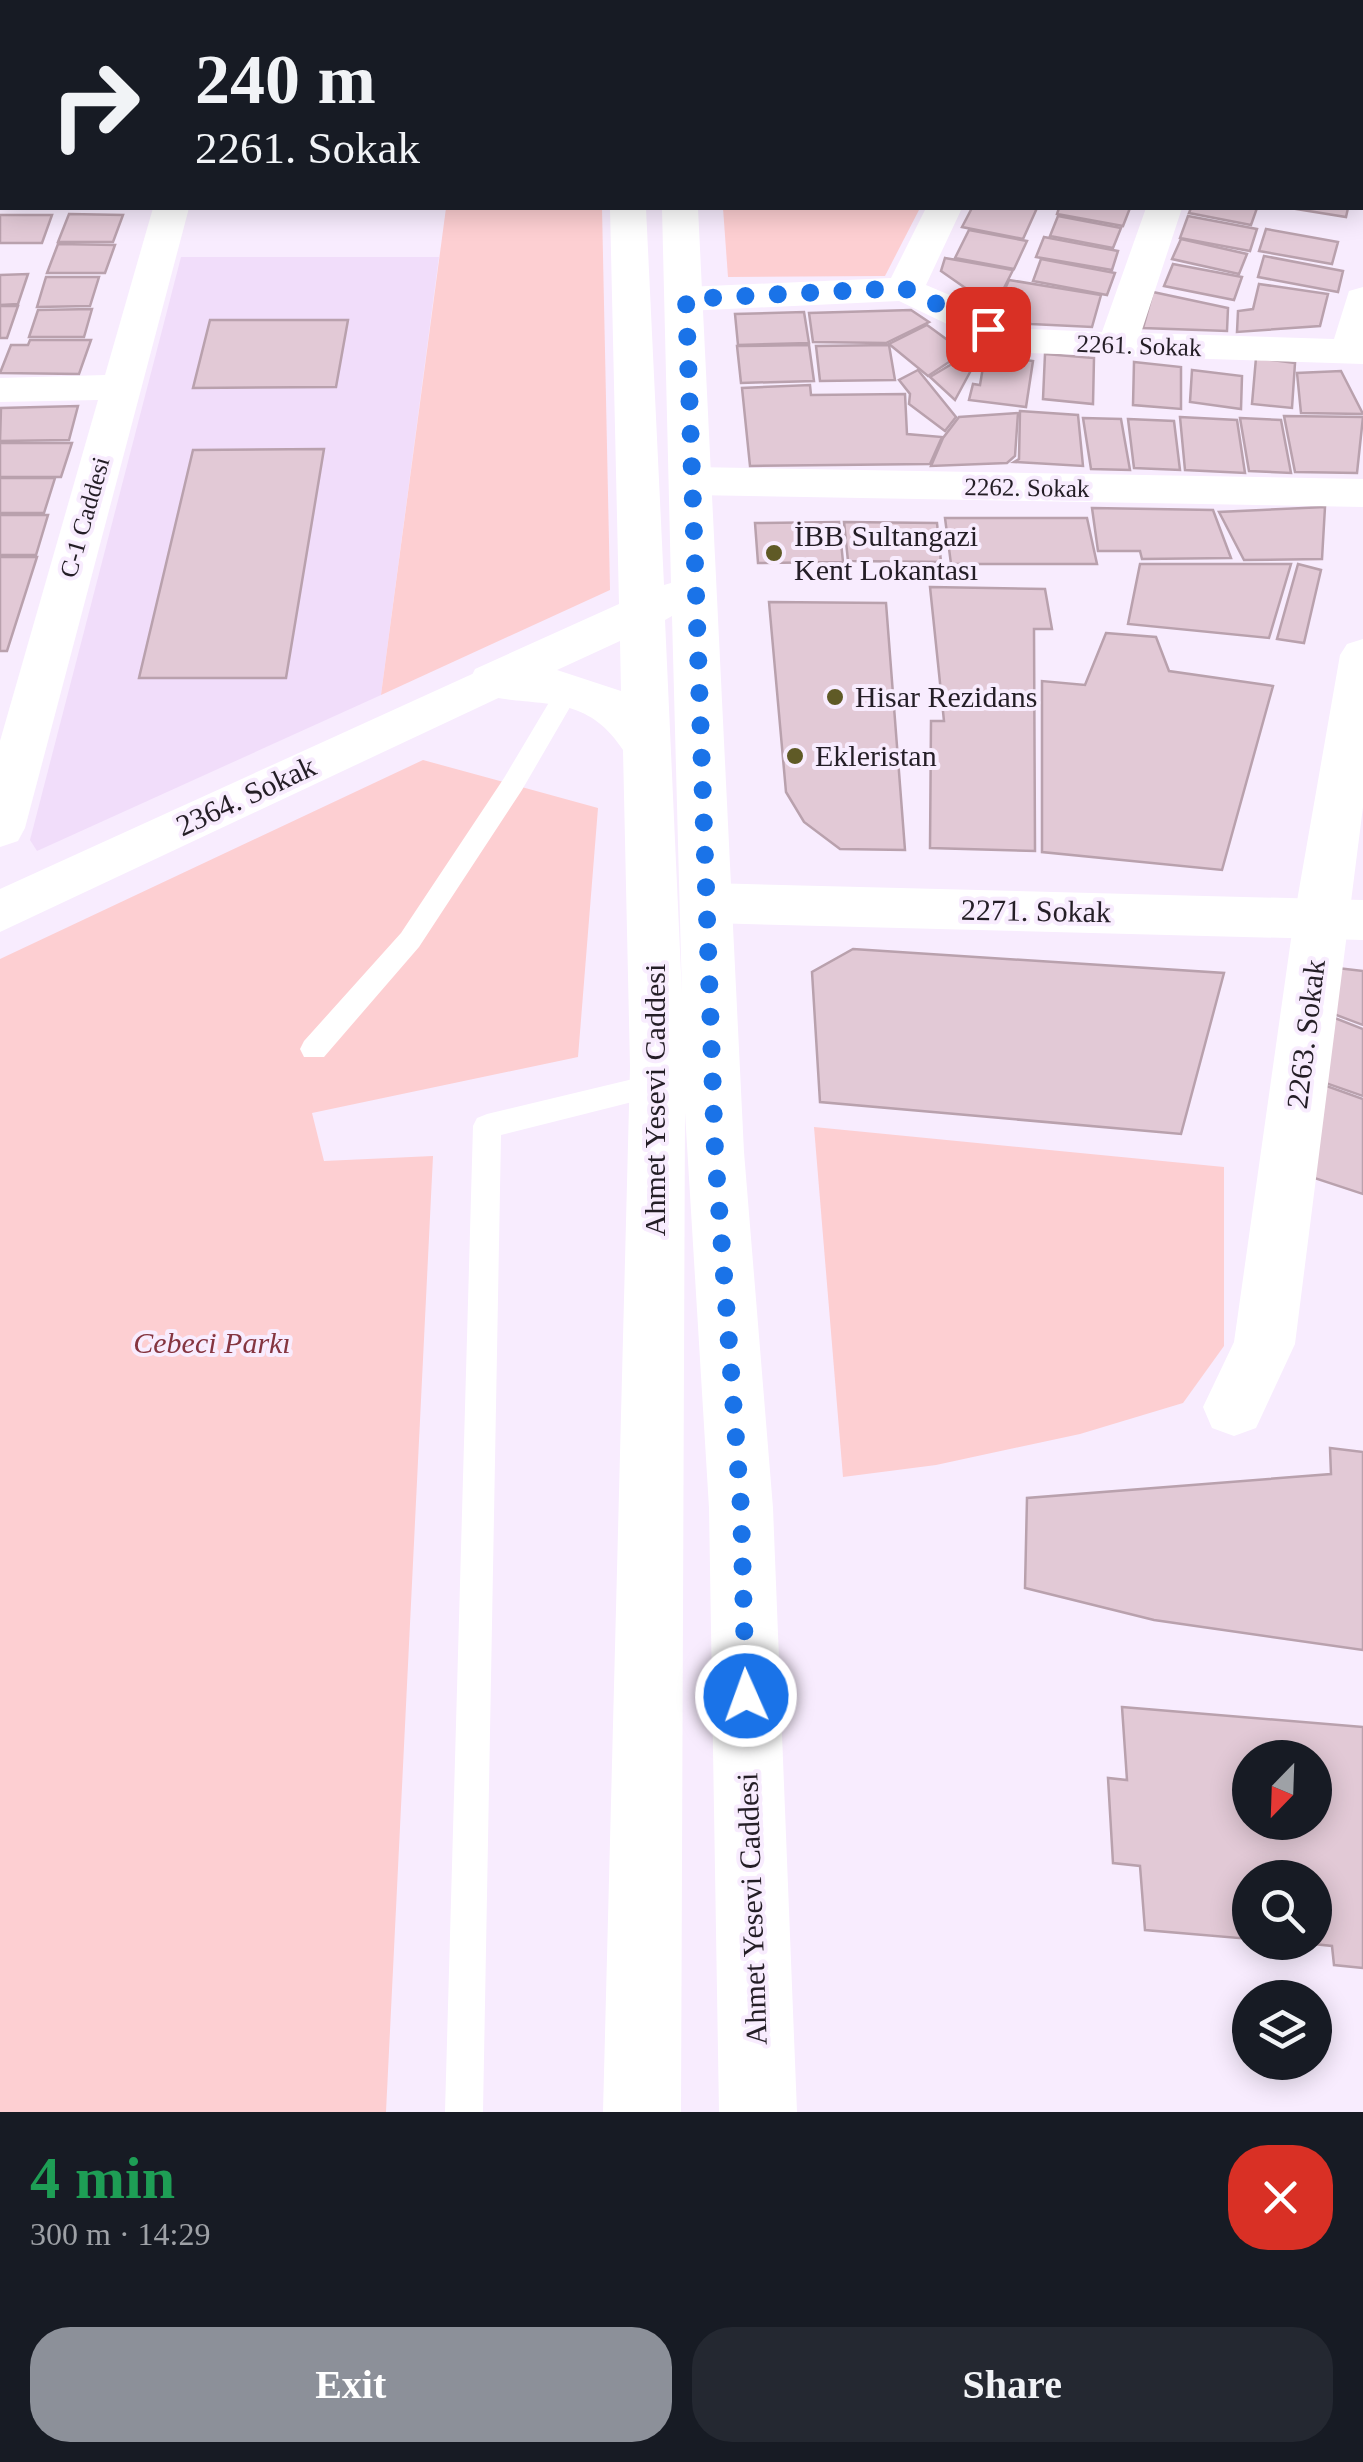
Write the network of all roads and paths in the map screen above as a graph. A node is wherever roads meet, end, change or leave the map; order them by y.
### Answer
1 (170, 210) edge
2 (628, 210) edge
3 (680, 210) edge
4 (943, 210) edge
5 (1163, 210) edge
6 (904, 288) junction
7 (686, 299) junction
8 (1363, 299) edge
9 (1118, 344) junction
10 (1357, 353) edge
11 (121, 387) junction
12 (0, 390) edge
13 (692, 481) junction
14 (1363, 493) edge
15 (669, 600) junction
16 (1363, 655) edge
17 (492, 681) junction
18 (568, 690) junction
19 (649, 752) junction
20 (8, 757) edge
21 (0, 828) edge
22 (709, 902) junction
23 (0, 912) edge
24 (1342, 919) edge
25 (314, 1049) dead end
26 (658, 1085) junction
27 (1234, 1408) dead end
28 (464, 2112) edge
29 (642, 2112) edge
30 (758, 2112) edge

1 - 11 street, C-1 Caddesi
2 - 15 street, Ahmet Yesevi Caddesi
3 - 7 street, Ahmet Yesevi Caddesi
4 - 6 street
5 - 9 street
6 - 7 street, 2261. Sokak
6 - 9 street, 2261. Sokak
7 - 13 street, Ahmet Yesevi Caddesi
8 - 10 street
9 - 10 street, 2261. Sokak
11 - 12 street
11 - 20 street, C-1 Caddesi
13 - 14 street, 2262. Sokak
13 - 15 street, Ahmet Yesevi Caddesi
15 - 17 street, 2364. Sokak
15 - 19 street, Ahmet Yesevi Caddesi
15 - 22 street, Ahmet Yesevi Caddesi
16 - 24 street, 2263. Sokak
17 - 18 street
17 - 23 street, 2364. Sokak
18 - 19 street
18 - 25 lane
19 - 26 street, Ahmet Yesevi Caddesi
20 - 21 street, C-1 Caddesi
22 - 24 street, 2271. Sokak
22 - 30 street, Ahmet Yesevi Caddesi
24 - 27 street, 2263. Sokak
26 - 28 lane
26 - 29 street, Ahmet Yesevi Caddesi

